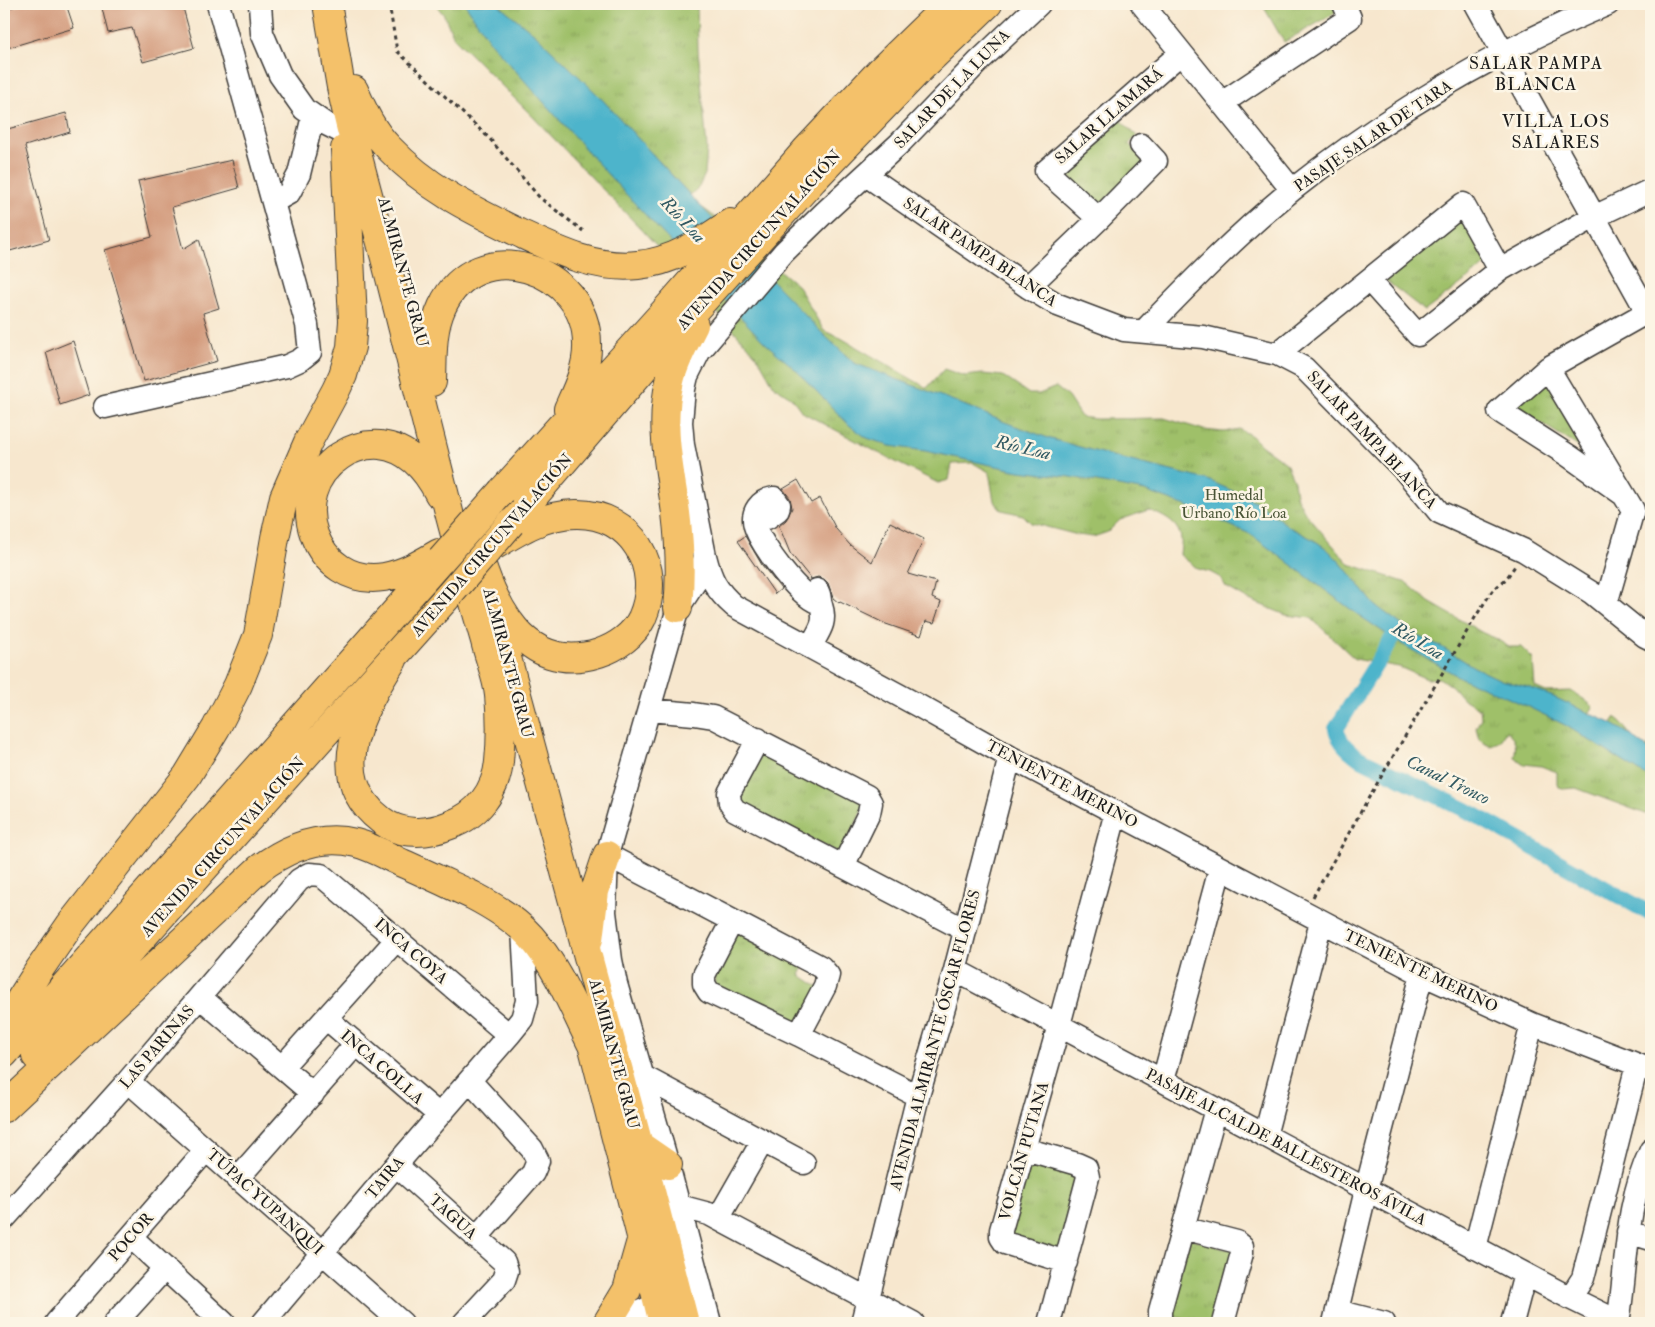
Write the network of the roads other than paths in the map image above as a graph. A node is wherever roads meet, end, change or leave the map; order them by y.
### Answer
1 (218, 4) edge
2 (260, 4) edge
3 (328, 4) edge
4 (949, 4) edge
5 (988, 4) edge
6 (1039, 4) edge
7 (1142, 4) edge
8 (1344, 4) edge
9 (1476, 4) edge
10 (1608, 4) edge
11 (266, 44) junction
12 (1503, 52) junction
13 (232, 53) junction
14 (1181, 53) junction
15 (347, 87) junction
16 (1222, 103) junction
17 (313, 116) junction
18 (344, 133) junction
19 (1141, 145) dead end
20 (866, 175) junction
21 (1292, 190) junction
22 (1651, 190) edge
23 (273, 202) junction
24 (1594, 217) junction
25 (1099, 219) junction
26 (758, 231) junction
27 (1500, 270) junction
28 (1369, 280) junction
29 (1028, 287) junction
30 (1650, 313) edge
31 (685, 329) junction
32 (1144, 331) junction
33 (1277, 354) junction
34 (1548, 368) junction
35 (432, 382) junction
36 (105, 407) dead end
37 (554, 434) junction
38 (1624, 495) junction
39 (764, 520) dead end
40 (512, 528) junction
41 (447, 543) junction
42 (705, 556) junction
43 (472, 571) junction
44 (1606, 604) junction
45 (734, 606) junction
46 (678, 608) junction
47 (1651, 639) edge
48 (810, 647) junction
49 (393, 660) junction
50 (499, 694) junction
51 (649, 710) junction
52 (758, 739) junction
53 (1010, 757) junction
54 (1116, 812) junction
55 (607, 855) junction
56 (843, 866) junction
57 (1220, 869) junction
58 (309, 874) joint
59 (1312, 917) junction
60 (732, 921) junction
61 (524, 930) junction
62 (965, 930) junction
63 (396, 939) junction
64 (591, 968) junction
65 (955, 970) junction
66 (1422, 974) junction
67 (200, 996) junction
68 (326, 1018) junction
69 (1532, 1024) junction
70 (4, 1025) edge
71 (1059, 1025) junction
72 (509, 1035) junction
73 (800, 1035) junction
74 (356, 1044) junction
75 (591, 1044) junction
76 (4, 1054) edge
77 (282, 1067) junction
78 (1644, 1068) edge
79 (642, 1076) junction
80 (128, 1081) junction
81 (470, 1081) junction
82 (1164, 1081) junction
83 (4, 1093) edge
84 (313, 1094) junction
85 (918, 1096) junction
86 (4, 1108) edge
87 (1216, 1109) junction
88 (439, 1115) junction
89 (1265, 1136) junction
90 (762, 1142) junction
91 (639, 1145) junction
92 (1025, 1149) junction
93 (206, 1150) junction
94 (1651, 1150) edge
95 (668, 1164) junction
96 (804, 1164) dead end
97 (396, 1165) junction
98 (237, 1179) junction
99 (1366, 1190) junction
100 (679, 1206) junction
101 (4, 1219) edge
102 (718, 1219) junction
103 (1184, 1228) junction
104 (1628, 1232) junction
105 (132, 1237) junction
106 (476, 1238) junction
107 (1651, 1239) edge
108 (641, 1240) junction
109 (1475, 1248) junction
110 (323, 1254) junction
111 (1066, 1262) junction
112 (165, 1268) junction
113 (1525, 1274) junction
114 (1570, 1298) junction
115 (868, 1299) junction
116 (666, 1307) edge
117 (1336, 1317) edge
118 (1619, 1322) edge
119 (56, 1323) edge
120 (115, 1323) edge
121 (224, 1323) edge
122 (263, 1323) edge
123 (401, 1323) edge
124 (464, 1323) edge
125 (607, 1323) edge
126 (621, 1323) edge
127 (685, 1323) edge
128 (710, 1323) edge
129 (862, 1323) edge
130 (913, 1323) edge
131 (1049, 1323) edge
132 (1162, 1323) edge
133 (1223, 1323) edge
134 (1384, 1323) edge
135 (1512, 1323) edge

1 - 13 street
2 - 11 street
3 - 15 main road, ALMIRANTE GRAU
4 - 26 main road, AVENIDA CIRCUNVALACIÓN
5 - 26 main road, AVENIDA CIRCUNVALACIÓN
6 - 20 street, SALAR DE LA LUNA
7 - 14 street
8 - 16 street
9 - 12 street
10 - 12 street, PASAJE SALAR DE TARA
11 - 13 street
11 - 17 street
12 - 21 street, PASAJE SALAR DE TARA
12 - 24 street
13 - 23 street
14 - 16 street
14 - 25 street, SALAR LLAMARÁ
15 - 18 main road
15 - 26 main road
15 - 35 main road, ALMIRANTE GRAU
15 - 41 main road, ALMIRANTE GRAU
16 - 21 street
17 - 18 street
17 - 23 street
18 - 70 main road
19 - 25 street
20 - 26 street, SALAR DE LA LUNA
20 - 29 street, SALAR PAMPA BLANCA
21 - 32 street, PASAJE SALAR DE TARA
22 - 24 street
23 - 36 street
24 - 27 street
24 - 30 street
25 - 29 street
26 - 31 main road, AVENIDA CIRCUNVALACIÓN
26 - 31 street, TENIENTE MERINO
26 - 31 main road, AVENIDA CIRCUNVALACIÓN
27 - 28 street
27 - 28 street
28 - 33 street
29 - 32 street, SALAR PAMPA BLANCA
30 - 34 street
31 - 37 main road, AVENIDA CIRCUNVALACIÓN
31 - 40 main road, AVENIDA CIRCUNVALACIÓN
31 - 42 street, TENIENTE MERINO
31 - 46 main road
32 - 33 street, SALAR PAMPA BLANCA
33 - 44 street, SALAR PAMPA BLANCA
34 - 38 street
34 - 38 street
35 - 37 main road
35 - 43 main road, ALMIRANTE GRAU
37 - 41 main road, AVENIDA CIRCUNVALACIÓN, bridge
38 - 44 street
39 - 48 street
40 - 43 main road, AVENIDA CIRCUNVALACIÓN, bridge
40 - 43 main road
41 - 41 main road
41 - 43 main road, ALMIRANTE GRAU
41 - 76 main road, AVENIDA CIRCUNVALACIÓN
42 - 45 street, TENIENTE MERINO
42 - 46 street, ALMIRANTE GRAU
43 - 49 main road, AVENIDA CIRCUNVALACIÓN
43 - 50 main road, ALMIRANTE GRAU
43 - 64 main road, ALMIRANTE GRAU
44 - 47 street, SALAR PAMPA BLANCA
45 - 46 street
45 - 48 street, TENIENTE MERINO
46 - 51 street, ALMIRANTE GRAU
48 - 53 street, TENIENTE MERINO
49 - 50 main road
49 - 83 main road, AVENIDA CIRCUNVALACIÓN
50 - 75 main road, ALMIRANTE GRAU
51 - 52 street
51 - 55 street, ALMIRANTE GRAU
52 - 56 street
52 - 56 street
53 - 54 street, TENIENTE MERINO
53 - 62 street, AVENIDA ALMIRANTE ÓSCAR FLORES
54 - 57 street, TENIENTE MERINO
54 - 71 street, VOLCÁN PUTANA
55 - 60 street
55 - 64 main road
55 - 79 street, ALMIRANTE GRAU
56 - 62 street
57 - 59 street, TENIENTE MERINO
57 - 82 street
58 - 63 street, INCA COYA
58 - 67 street, LAS PARINAS
59 - 66 street, TENIENTE MERINO
59 - 89 street
60 - 73 street
60 - 73 street
61 - 72 street, TAIRA
61 - 75 main road
61 - 86 main road
62 - 65 street, AVENIDA ALMIRANTE ÓSCAR FLORES
63 - 68 street
63 - 72 street, INCA COYA
64 - 91 main road, ALMIRANTE GRAU
65 - 71 street, PASAJE ALCALDE BALLESTEROS ÁVILA
65 - 85 street, AVENIDA ALMIRANTE ÓSCAR FLORES
66 - 69 street, TENIENTE MERINO
66 - 99 street
67 - 77 street
67 - 80 street, LAS PARINAS
68 - 74 street, INCA COLLA
68 - 77 street
69 - 78 street, TENIENTE MERINO
69 - 109 street
71 - 82 street, PASAJE ALCALDE BALLESTEROS ÁVILA
71 - 92 street, VOLCÁN PUTANA
72 - 81 street, TAIRA
73 - 85 street
74 - 84 street
74 - 88 street, INCA COLLA
75 - 108 main road, ALMIRANTE GRAU
77 - 84 street
78 - 114 street
79 - 90 street
79 - 95 street, ALMIRANTE GRAU
80 - 93 street, TÚPAC YUPANQUI
80 - 101 street, LAS PARINAS
81 - 88 street, TAIRA
81 - 106 street
82 - 87 street, PASAJE ALCALDE BALLESTEROS ÁVILA
84 - 98 street
85 - 115 street, AVENIDA ALMIRANTE ÓSCAR FLORES
87 - 89 street, PASAJE ALCALDE BALLESTEROS ÁVILA
87 - 103 street
88 - 97 street, TAIRA
89 - 99 street, PASAJE ALCALDE BALLESTEROS ÁVILA
90 - 96 street
90 - 102 street
91 - 95 main road
91 - 116 main road, ALMIRANTE GRAU
92 - 111 street
92 - 111 street, VOLCÁN PUTANA
93 - 98 street, TÚPAC YUPANQUI
93 - 105 street, POCOR
94 - 104 street
95 - 100 street, ALMIRANTE GRAU
97 - 106 street, TAGUA
97 - 110 street, TAIRA
98 - 110 street, TÚPAC YUPANQUI
99 - 109 street, PASAJE ALCALDE BALLESTEROS ÁVILA
99 - 117 street
100 - 102 street
100 - 128 street, ALMIRANTE GRAU
102 - 115 street
103 - 132 street
103 - 133 street
104 - 107 street
104 - 118 street
105 - 112 street
105 - 119 street, POCOR
106 - 124 street, TAGUA
108 - 116 main road, ALMIRANTE GRAU
108 - 125 main road
109 - 113 street, PASAJE ALCALDE BALLESTEROS ÁVILA
110 - 122 street, TAIRA
110 - 123 street, TÚPAC YUPANQUI
111 - 131 street
112 - 120 street
112 - 121 street
113 - 114 street, PASAJE ALCALDE BALLESTEROS ÁVILA
113 - 135 street
114 - 118 street, PASAJE ALCALDE BALLESTEROS ÁVILA
115 - 129 street, AVENIDA ALMIRANTE ÓSCAR FLORES
115 - 130 street
116 - 126 street
116 - 127 main road, ALMIRANTE GRAU
117 - 134 street

